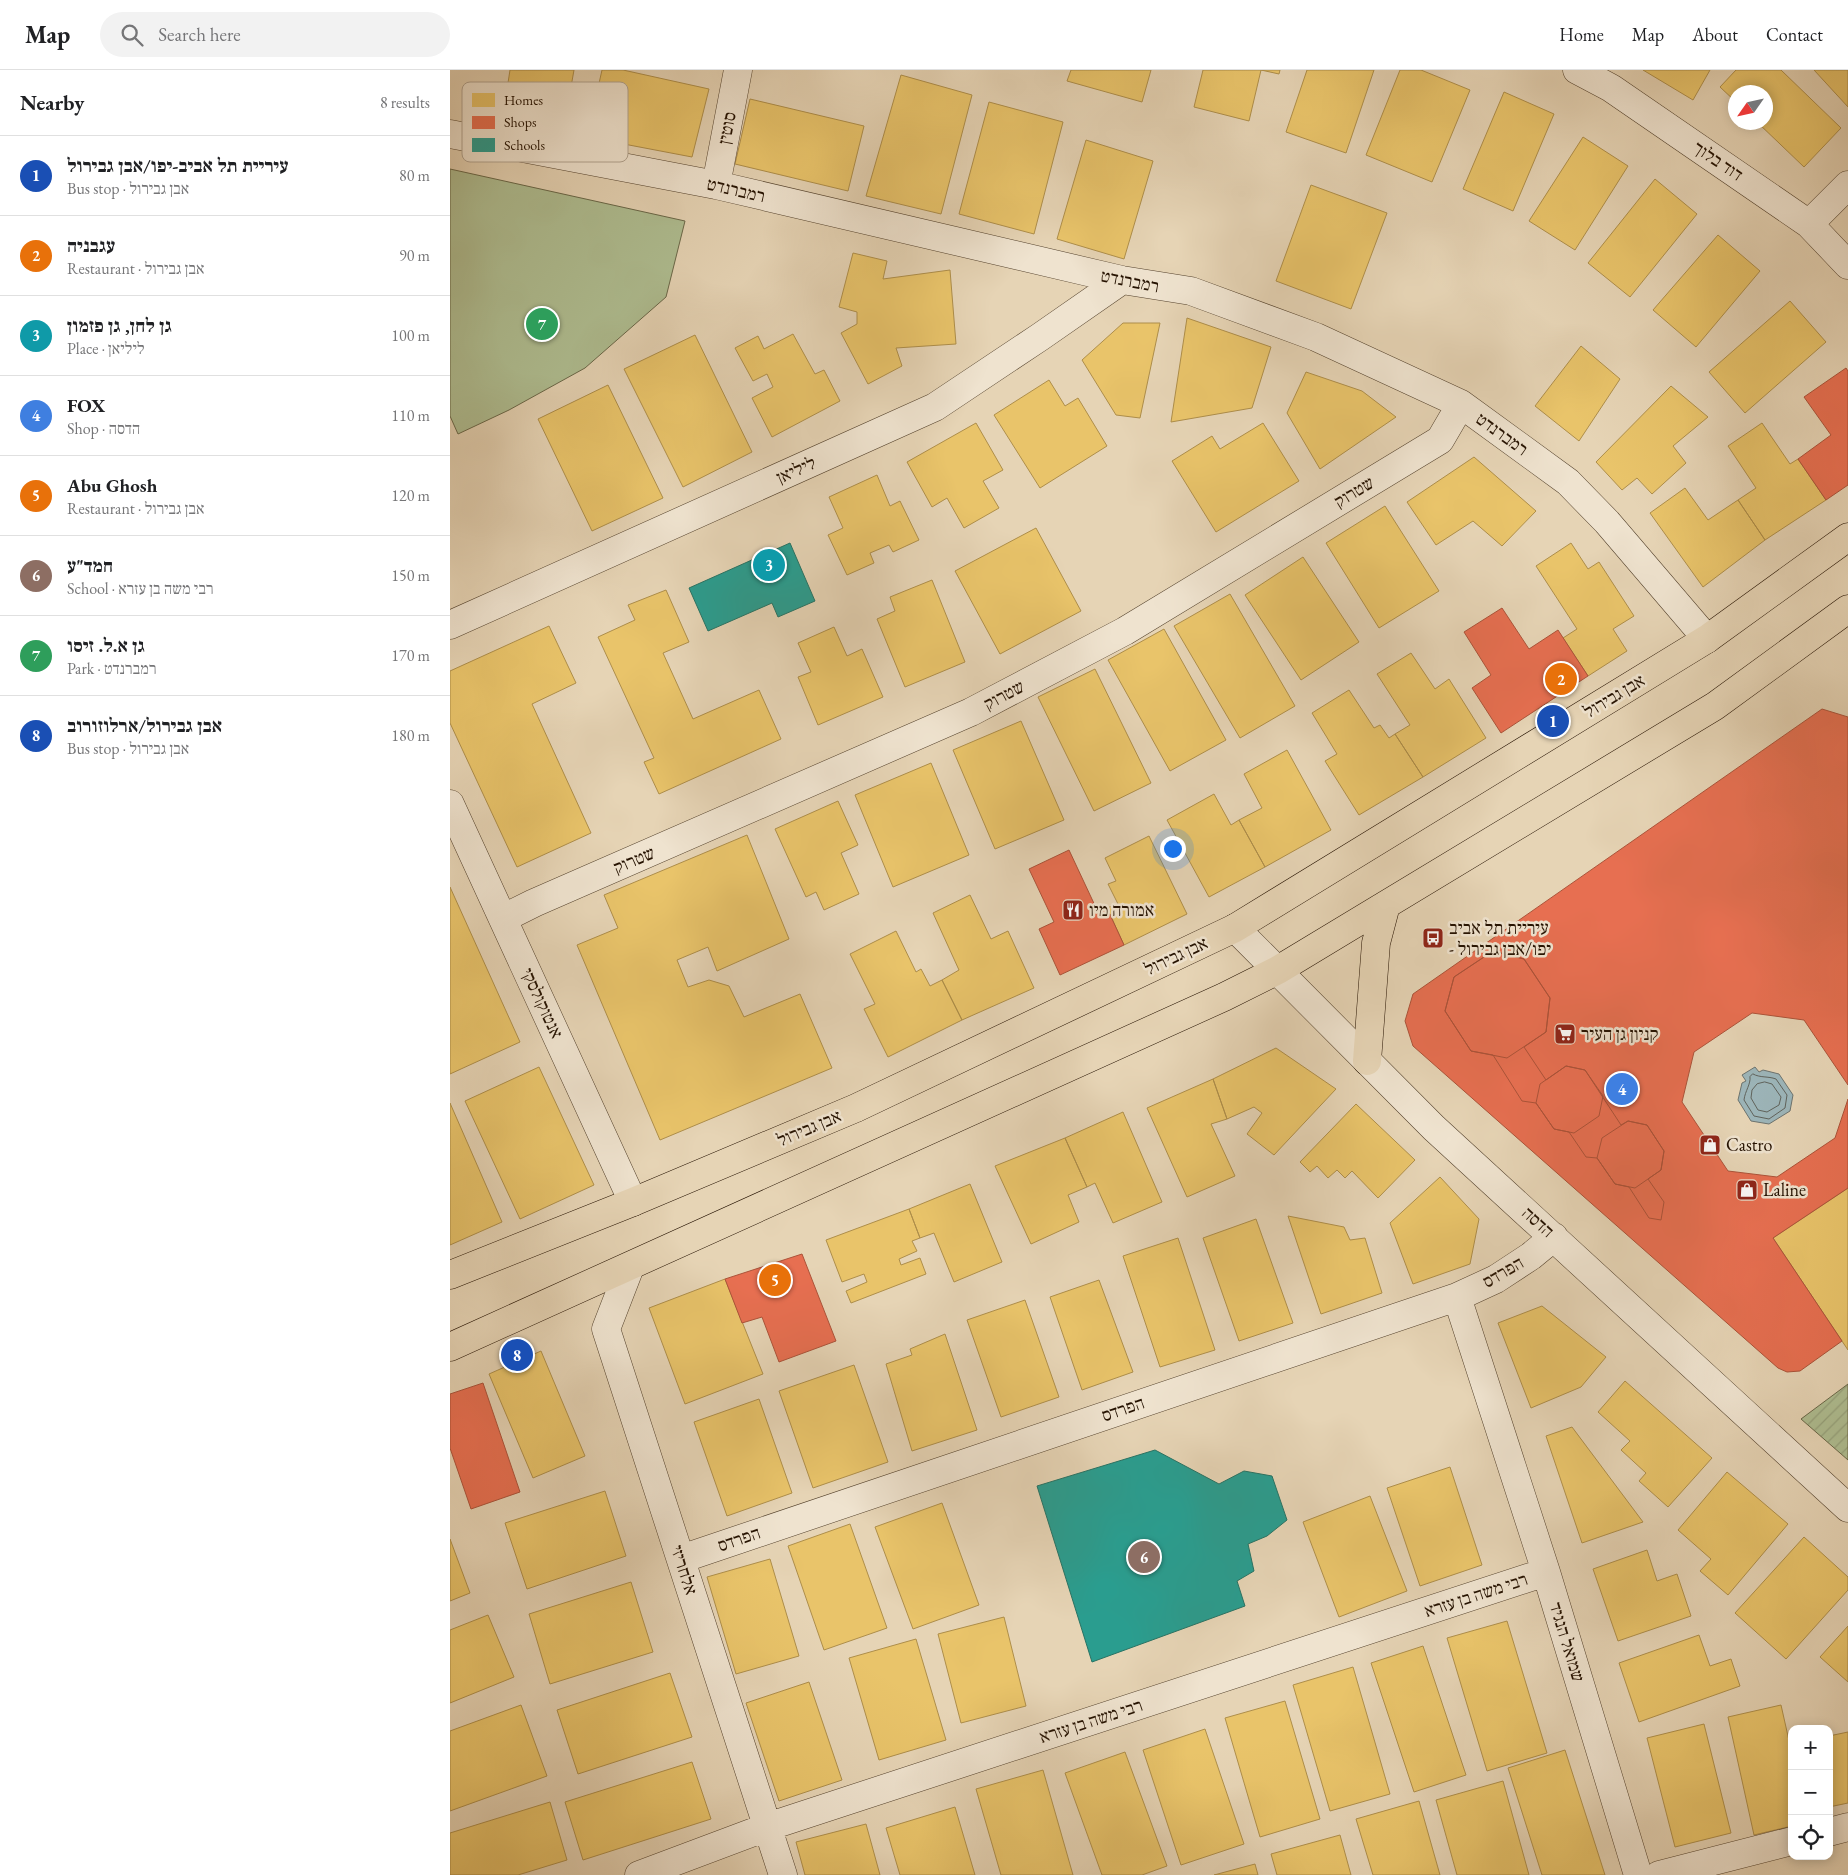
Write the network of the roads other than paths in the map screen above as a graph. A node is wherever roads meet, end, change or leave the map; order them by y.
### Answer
1 (738, 70) edge
2 (1578, 70) edge
3 (596, 162) edge
4 (716, 185) junction
5 (1848, 185) edge
6 (1809, 224) junction
7 (1848, 265) edge
8 (1122, 280) junction
9 (1461, 404) junction
10 (1848, 537) edge
11 (1848, 610) edge
12 (450, 625) edge
13 (1707, 639) junction
14 (450, 804) edge
15 (1386, 905) junction
16 (504, 918) junction
17 (1235, 928) junction
18 (1278, 970) junction
19 (1367, 1061) junction
20 (633, 1202) junction
21 (1554, 1237) junction
22 (630, 1267) junction
23 (450, 1275) edge
24 (1457, 1297) junction
25 (450, 1347) edge
26 (1848, 1508) edge
27 (680, 1559) junction
28 (1546, 1572) junction
29 (767, 1827) junction
30 (1848, 1827) edge
31 (1833, 1831) edge
32 (1788, 1842) edge
33 (639, 1875) edge
34 (783, 1875) edge
35 (1638, 1875) edge
36 (1659, 1875) edge

1 - 4 street, סוטין
2 - 6 street, דוד בלוך
3 - 4 street, רמברנדט
4 - 8 street, רמברנדט
5 - 6 street
6 - 7 street, דוד בלוך
8 - 9 street, רמברנדט
8 - 12 street, ליליאן
9 - 13 street, רמברנדט
9 - 16 street, שטרוק
10 - 13 main road, אבן גבירול
11 - 15 main road
13 - 17 main road, אבן גבירול
14 - 16 street, אנטוקולסקי
15 - 18 main road
15 - 19 main road
16 - 20 street, אנטוקולסקי
17 - 18 street, הדסה
17 - 20 main road, אבן גבירול
18 - 19 street, הדסה
18 - 22 main road
19 - 21 street, הדסה
20 - 23 main road, אבן גבירול
21 - 24 street, הפרדס
21 - 26 street, הדסה
22 - 25 main road
22 - 27 street, אלחריזי
24 - 27 street, הפרדס
24 - 28 street, שמואל הנגיד
27 - 29 street, אלחריזי
28 - 29 street, רבי משה בן עזרא
28 - 35 street, שמואל הנגיד
29 - 33 street, רבי משה בן עזרא
29 - 34 street, אלחריזי
30 - 31 street
32 - 36 street

